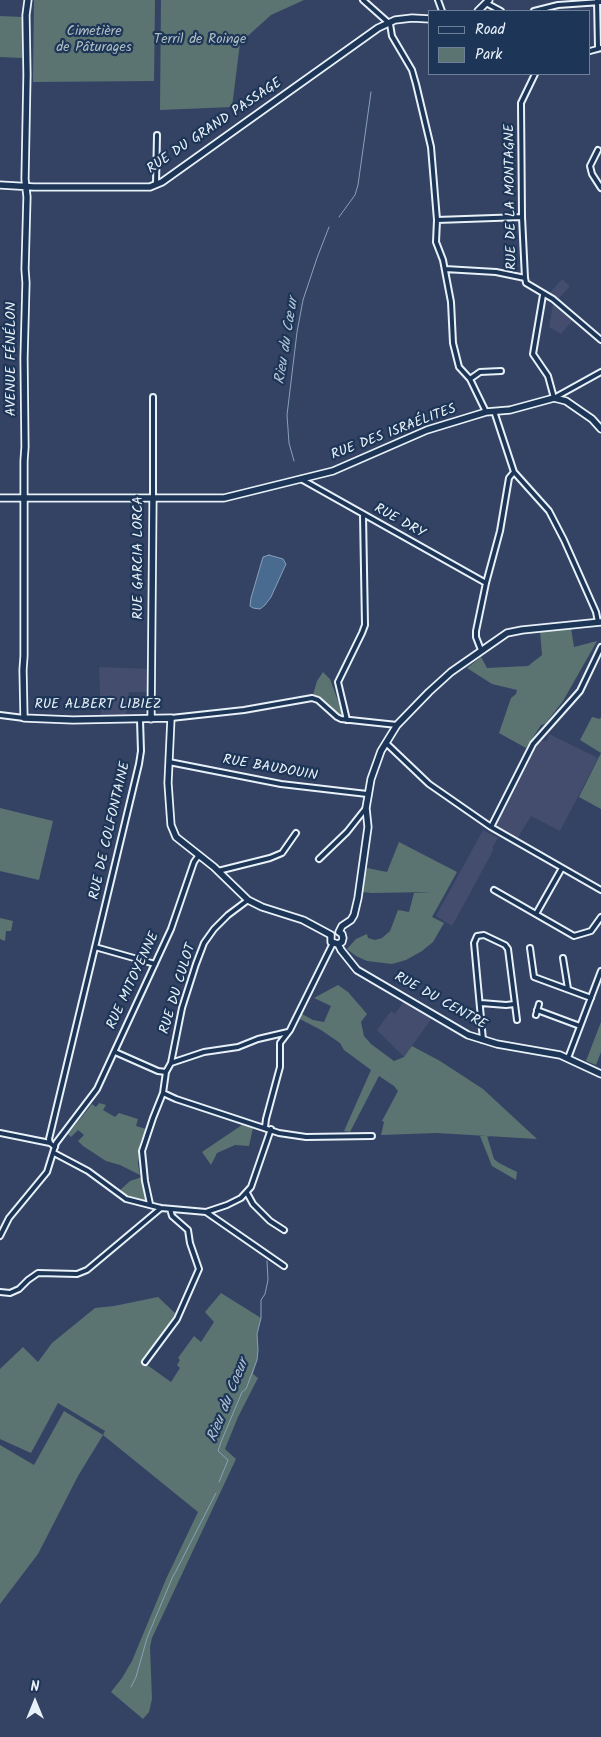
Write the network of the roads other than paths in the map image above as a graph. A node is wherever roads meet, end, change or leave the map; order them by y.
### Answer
1 (28, 0) edge
2 (363, 0) edge
3 (598, 1) edge
4 (488, 2) edge
5 (500, 10) edge
6 (538, 10) edge
7 (428, 19) edge
8 (390, 24) junction
9 (600, 48) edge
10 (534, 75) edge
11 (157, 135) dead end
12 (598, 150) dead end
13 (156, 184) junction
14 (0, 185) edge
15 (26, 186) junction
16 (601, 188) edge
17 (522, 217) junction
18 (437, 220) junction
19 (445, 269) junction
20 (524, 278) junction
21 (543, 295) junction
22 (601, 340) edge
23 (501, 371) dead end
24 (601, 372) edge
25 (470, 379) junction
26 (153, 397) dead end
27 (554, 398) junction
28 (486, 412) junction
29 (494, 412) junction
30 (601, 429) edge
31 (514, 472) junction
32 (301, 479) junction
33 (0, 498) edge
34 (24, 498) junction
35 (153, 498) junction
36 (363, 515) junction
37 (486, 583) junction
38 (600, 622) edge
39 (601, 647) edge
40 (481, 650) junction
41 (0, 715) edge
42 (24, 718) junction
43 (171, 718) junction
44 (151, 719) junction
45 (140, 720) junction
46 (347, 720) junction
47 (397, 725) junction
48 (386, 743) junction
49 (169, 762) junction
50 (367, 794) junction
51 (366, 808) junction
52 (491, 827) junction
53 (296, 833) dead end
54 (198, 855) junction
55 (319, 859) dead end
56 (562, 868) junction
57 (218, 871) junction
58 (494, 890) dead end
59 (601, 890) edge
60 (248, 900) junction
61 (536, 914) junction
62 (601, 917) edge
63 (339, 932) junction
64 (331, 935) junction
65 (336, 944) junction
66 (95, 947) junction
67 (530, 948) dead end
68 (563, 958) dead end
69 (156, 964) junction
70 (601, 971) edge
71 (568, 989) junction
72 (591, 998) junction
73 (480, 1003) junction
74 (515, 1004) junction
75 (540, 1004) dead end
76 (517, 1020) dead end
77 (580, 1026) junction
78 (288, 1032) junction
79 (483, 1040) junction
80 (115, 1052) junction
81 (568, 1058) junction
82 (171, 1063) junction
83 (166, 1072) junction
84 (601, 1074) edge
85 (163, 1094) junction
86 (265, 1127) junction
87 (270, 1129) junction
88 (0, 1133) edge
89 (372, 1136) dead end
90 (50, 1144) junction
91 (55, 1147) junction
92 (54, 1153) junction
93 (247, 1193) junction
94 (150, 1204) junction
95 (161, 1208) junction
96 (170, 1209) junction
97 (206, 1212) junction
98 (284, 1230) dead end
99 (0, 1236) edge
100 (284, 1266) dead end
101 (0, 1292) edge
102 (145, 1362) dead end

1 - 15 street, AVENUE FÉNÉLON
2 - 8 street
3 - 6 street
3 - 9 street
4 - 5 street
7 - 8 street
8 - 13 street, RUE DU GRAND PASSAGE
8 - 18 street
10 - 17 street, RUE DE LA MONTAGNE
11 - 13 street
12 - 16 street
13 - 15 street, RUE DU GRAND PASSAGE
14 - 15 street, RUE DU GRAND PASSAGE
15 - 34 street, AVENUE FÉNÉLON
17 - 18 street
17 - 20 street, RUE DE LA MONTAGNE
18 - 19 street
19 - 20 street
19 - 25 street
20 - 21 street, RUE DE LA MONTAGNE
21 - 22 street, RUE DE LA MONTAGNE
21 - 27 street
23 - 25 street
24 - 27 street
25 - 28 street
26 - 35 street, RUE GARCIA LORCA
27 - 29 street, RUE DES ISRAÉLITES
27 - 30 street
28 - 29 street, RUE DES ISRAÉLITES
28 - 32 street, RUE DES ISRAÉLITES
29 - 31 street
31 - 37 street
31 - 38 street
32 - 35 street, RUE DES ISRAÉLITES
32 - 36 street, RUE DRY
33 - 34 street, RUE DES ISRAÉLITES
34 - 35 street, RUE DES ISRAÉLITES
34 - 42 street, AVENUE FÉNÉLON
35 - 44 street, RUE GARCIA LORCA
36 - 37 street, RUE DRY
36 - 46 street
37 - 40 street
38 - 40 street
39 - 52 street
40 - 47 street
41 - 42 street
42 - 45 street, RUE ALBERT LIBIEZ
43 - 44 street, RUE ALBERT LIBIEZ
43 - 46 street
43 - 49 street
44 - 45 street, RUE ALBERT LIBIEZ
45 - 66 street, RUE DE COLFONTAINE
46 - 47 street
47 - 48 street
48 - 50 street
48 - 52 street
49 - 50 street, RUE BAUDOUIN
49 - 54 street
50 - 51 street
51 - 55 street
51 - 63 street
52 - 56 street
53 - 57 street
54 - 57 street
54 - 69 street, RUE MITOYENNE
56 - 59 street
56 - 61 street
57 - 60 street
58 - 61 street
60 - 64 street
60 - 82 street, RUE DU CULOT
61 - 62 street
63 - 64 street
63 - 65 street
64 - 65 street
65 - 78 street
65 - 79 street, RUE DU CENTRE
66 - 69 street
66 - 90 street, RUE DE COLFONTAINE
67 - 71 street
68 - 71 street
69 - 80 street, RUE MITOYENNE
70 - 72 street
71 - 72 street
72 - 77 street
73 - 74 street
73 - 74 street
73 - 79 street
74 - 76 street
75 - 77 street
77 - 81 street
78 - 82 street
78 - 86 street
79 - 81 street, RUE DU CENTRE
80 - 83 street
80 - 91 street, RUE MITOYENNE
81 - 84 street, RUE DU CENTRE
82 - 83 street, RUE DU CULOT
83 - 85 street
85 - 86 street
85 - 94 street
86 - 87 street
87 - 89 street
87 - 93 street
88 - 90 street
90 - 91 street
91 - 92 street, RUE MITOYENNE
92 - 94 street
92 - 99 street, RUE MITOYENNE
93 - 97 street
93 - 98 street
94 - 95 street
95 - 96 street
95 - 101 street
96 - 97 street
96 - 102 street
97 - 100 street

